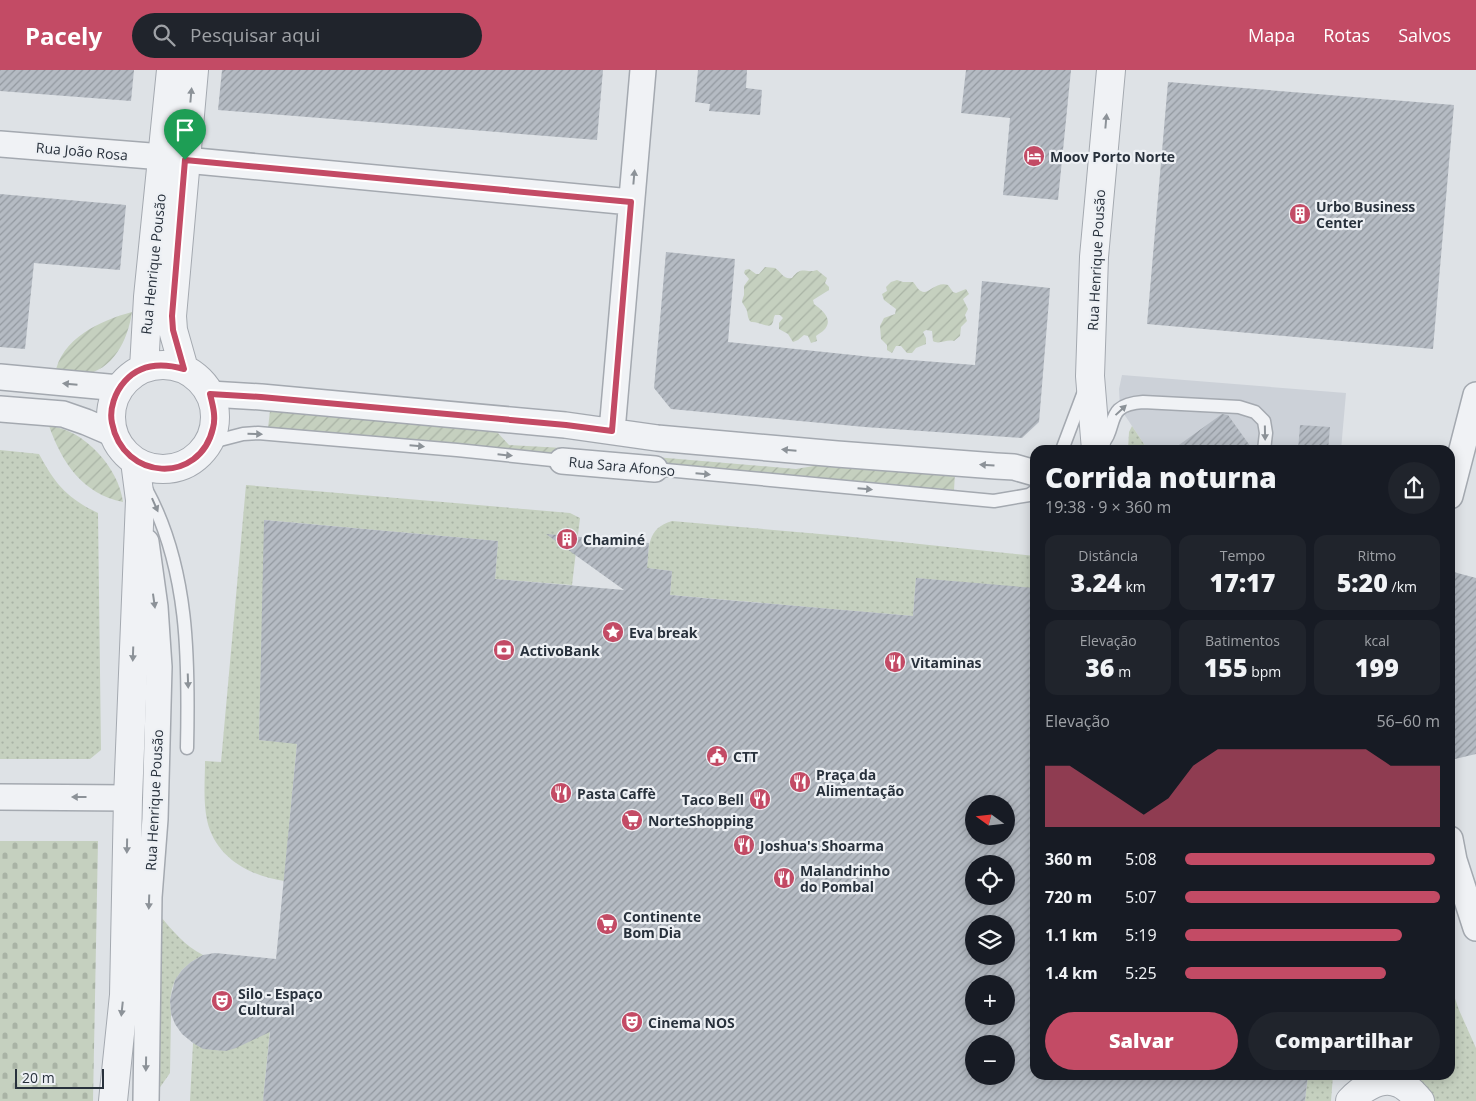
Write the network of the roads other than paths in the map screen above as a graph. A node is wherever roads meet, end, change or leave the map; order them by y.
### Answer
1 (171, 70) edge
2 (194, 70) edge
3 (643, 70) edge
4 (1111, 70) edge
5 (0, 144) edge
6 (174, 159) junction
7 (631, 202) junction
8 (144, 368) junction
9 (184, 369) junction
10 (1090, 376) junction
11 (0, 377) edge
12 (119, 388) junction
13 (210, 394) junction
14 (1476, 395) edge
15 (0, 409) edge
16 (612, 431) junction
17 (114, 434) junction
18 (208, 443) junction
19 (1064, 445) edge
20 (1097, 445) edge
21 (1102, 445) edge
22 (1265, 445) edge
23 (1470, 446) edge
24 (135, 461) junction
25 (562, 461) joint
26 (655, 470) joint
27 (1030, 472) edge
28 (1455, 484) edge
29 (1030, 494) edge
30 (140, 500) junction
31 (187, 748) dead end
32 (0, 797) edge
33 (128, 798) junction
34 (1455, 863) edge
35 (1476, 928) edge
36 (1388, 1080) edge
37 (1395, 1080) edge
38 (113, 1101) edge
39 (146, 1101) edge
40 (1350, 1101) edge
41 (1420, 1101) edge

1 - 6 street, Rua Henrique Pousão
6 -> 2 street, Rua Henrique Pousão
7 -> 3 street
10 -> 4 street, Rua Henrique Pousão
5 - 6 street, Rua João Rosa
6 - 7 street, Rua João Rosa
6 - 8 street, Rua Henrique Pousão
6 - 9 street, Rua Henrique Pousão
7 - 16 street
8 - 9 street
8 - 12 street
9 - 13 street
10 - 19 lane
10 - 20 street, Rua Henrique Pousão
12 -> 11 street
12 - 17 street
13 - 16 street
13 - 18 street
14 - 23 street
15 - 17 street
27 -> 16 street
17 - 24 street
18 - 24 street
18 -> 25 lane, Rua Sara Afonso
21 -> 22 lane
23 - 28 street
24 - 30 street, Rua Henrique Pousão
24 -> 31 lane
25 - 26 street, Rua Sara Afonso
26 -> 29 lane, Rua Sara Afonso
30 -> 33 street, Rua Henrique Pousão
30 -> 39 street, Rua Henrique Pousão
33 -> 32 street
33 -> 38 street, Rua Henrique Pousão
34 - 35 street
36 - 40 street
37 - 41 street

